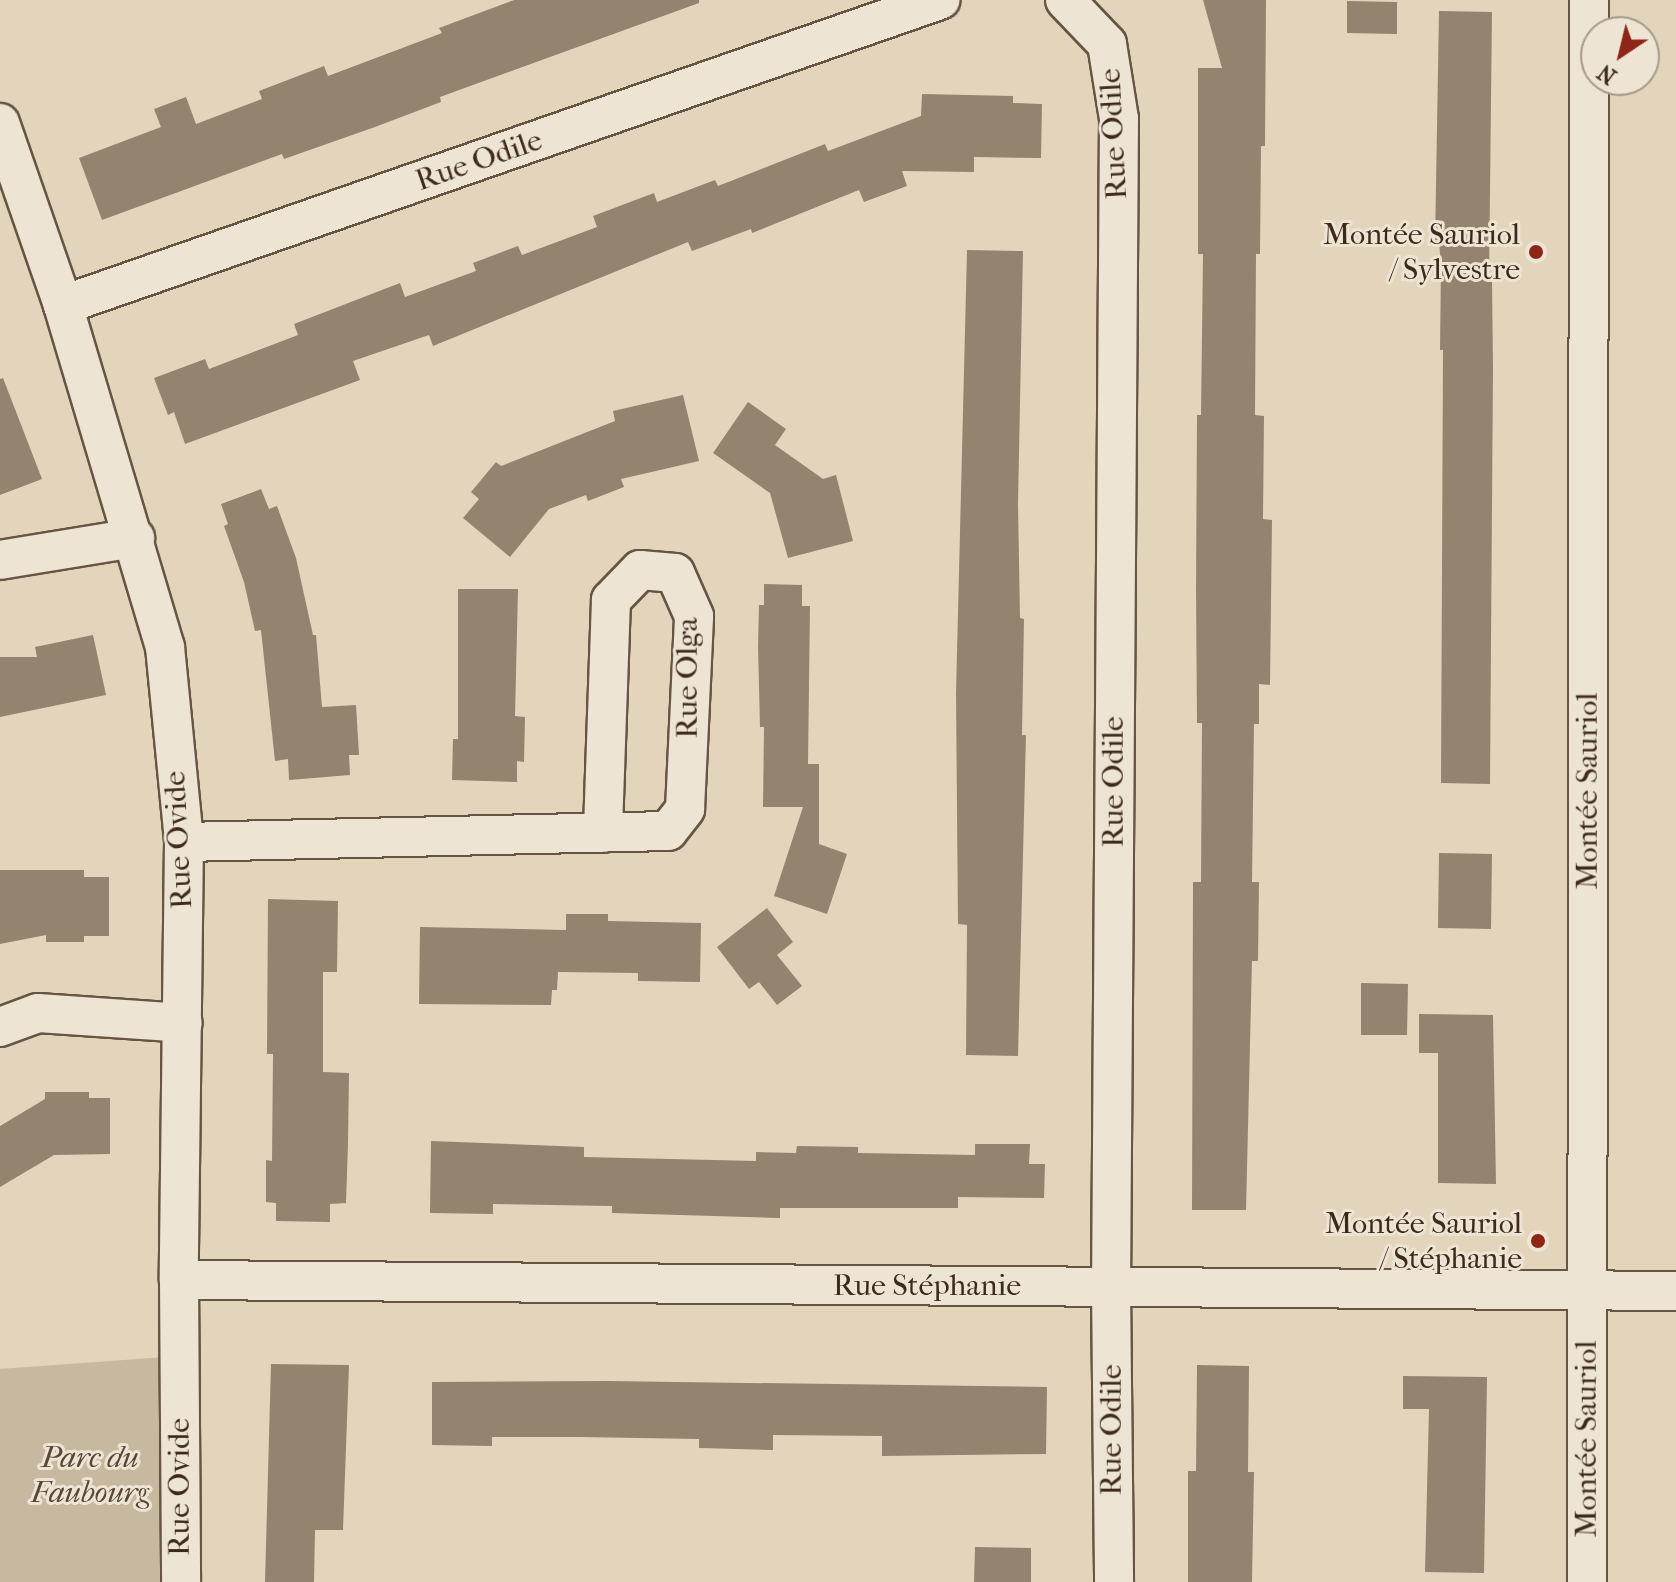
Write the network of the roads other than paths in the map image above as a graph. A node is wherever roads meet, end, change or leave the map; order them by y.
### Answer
1 (940, 0) edge
2 (1065, 0) edge
3 (1589, 0) edge
4 (0, 123) edge
5 (63, 305) junction
6 (135, 538) junction
7 (0, 560) edge
8 (603, 833) junction
9 (184, 842) junction
10 (183, 1023) junction
11 (0, 1027) edge
12 (179, 1280) junction
13 (1111, 1287) junction
14 (1587, 1291) junction
15 (1676, 1291) edge
16 (181, 1582) edge
17 (1114, 1582) edge
18 (1587, 1582) edge

1 - 5 street, Rue Odile
2 - 13 street, Rue Odile
3 - 14 street, Montée Sauriol
4 - 5 street, Rue Ovide
5 - 6 street, Rue Ovide
6 - 7 street
6 - 9 street, Rue Ovide
8 - 8 street, Rue Olga
8 - 9 street, Rue Olga
9 - 10 street, Rue Ovide
10 - 11 street
10 - 12 street, Rue Ovide
12 - 13 street, Rue Stéphanie
12 - 16 street, Rue Ovide
13 - 14 street, Rue Stéphanie
13 - 17 street, Rue Odile
14 - 15 street, Rue Stéphanie
14 - 18 street, Montée Sauriol

